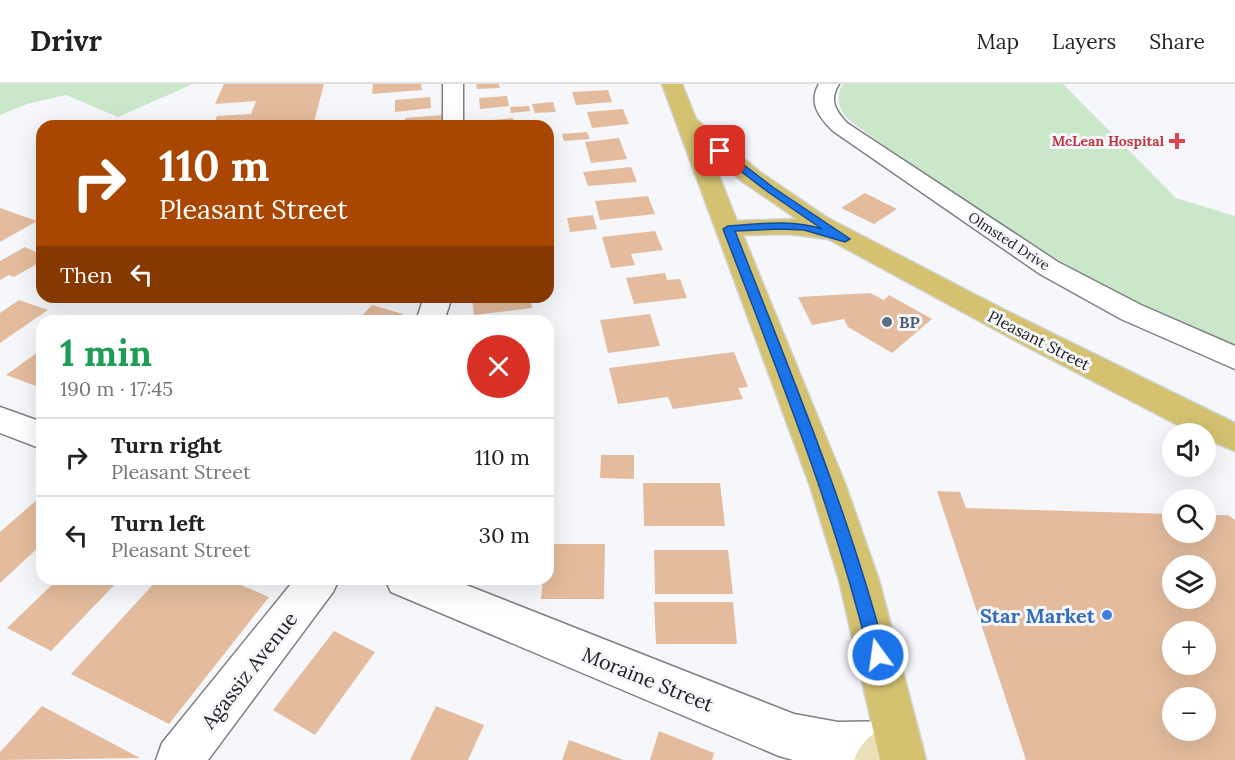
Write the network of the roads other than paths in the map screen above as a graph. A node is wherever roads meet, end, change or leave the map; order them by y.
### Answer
1 (453, 84) edge
2 (672, 84) edge
3 (829, 84) edge
4 (687, 119) junction
5 (453, 120) edge
6 (728, 229) junction
7 (845, 239) junction
8 (1235, 357) edge
9 (0, 420) edge
10 (36, 434) edge
11 (1235, 438) edge
12 (315, 585) edge
13 (420, 585) edge
14 (893, 755) edge
15 (179, 760) edge

1 - 5 street
2 - 4 main road
3 - 8 street, Olmsted Drive
4 - 6 main road
4 - 7 main road, Pleasant Street
6 - 7 main road, Pleasant Street
6 - 14 main road
7 - 11 main road, Pleasant Street
9 - 10 street
12 - 15 street, Agassiz Avenue
13 - 14 street, Moraine Street

